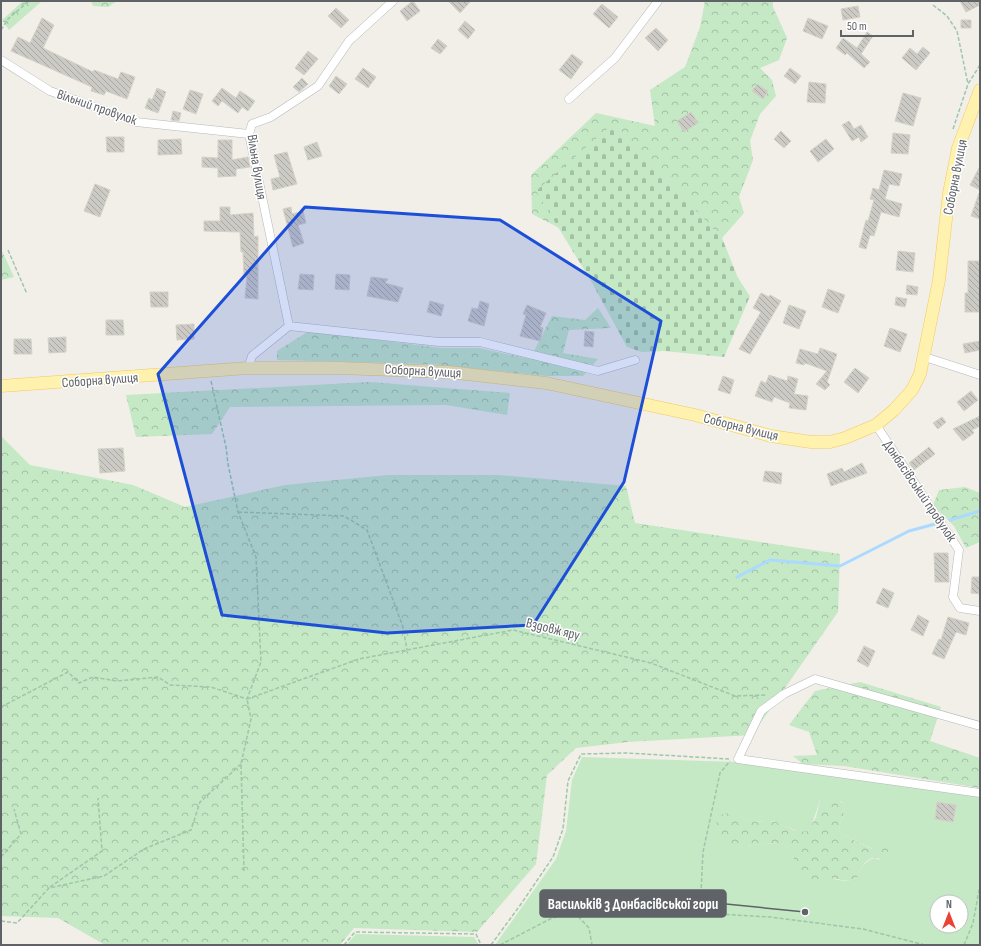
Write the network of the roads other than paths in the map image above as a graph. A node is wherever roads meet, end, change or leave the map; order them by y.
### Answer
1 (393, 1) edge
2 (658, 1) edge
3 (1, 60) edge
4 (980, 90) edge
5 (569, 99) dead end
6 (249, 134) junction
7 (289, 326) junction
8 (925, 357) junction
9 (635, 360) dead end
10 (248, 368) junction
11 (980, 375) edge
12 (1, 386) edge
13 (876, 425) junction
14 (980, 611) edge
15 (980, 726) edge
16 (980, 793) edge

1 - 6 street, Вільна вулиця
2 - 5 street
3 - 6 street, Вільний провулок
4 - 8 main road, Соборна вулиця
6 - 7 street, Вільна вулиця
7 - 9 street
7 - 10 street
8 - 11 street
8 - 13 main road, Соборна вулиця
10 - 12 main road, Соборна вулиця
10 - 13 main road, Соборна вулиця
13 - 14 street, Донбасівський провулок
15 - 16 street

